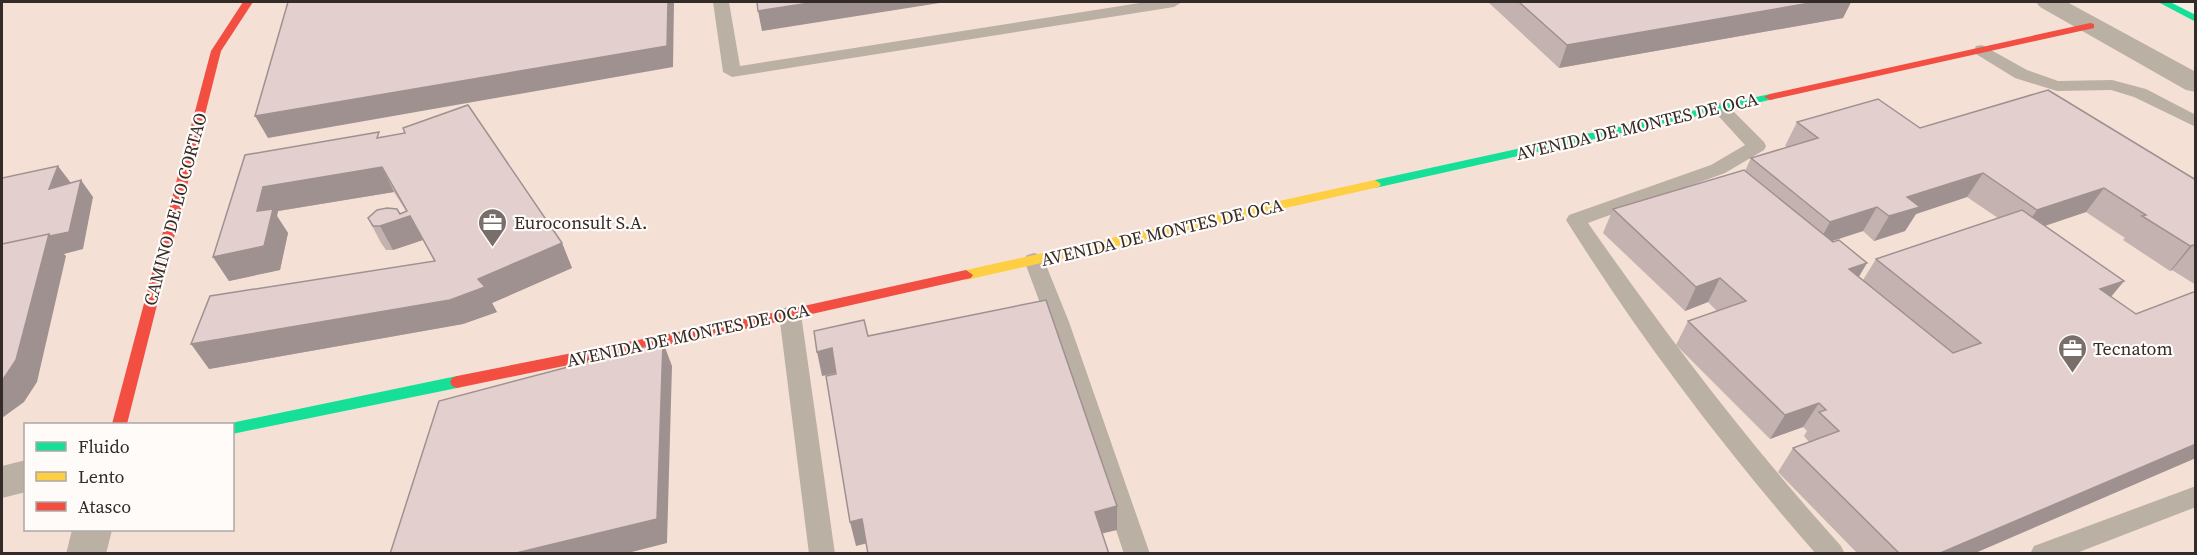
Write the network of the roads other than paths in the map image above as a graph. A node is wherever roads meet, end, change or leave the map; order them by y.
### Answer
1 (248, 2) edge
2 (721, 2) edge
3 (1174, 2) edge
4 (2049, 2) edge
5 (2163, 2) edge
6 (2196, 19) edge
7 (2090, 26) junction
8 (1982, 50) junction
9 (2196, 84) edge
10 (1720, 108) junction
11 (2196, 122) edge
12 (1034, 260) junction
13 (790, 314) junction
14 (119, 423) edge
15 (234, 428) edge
16 (24, 476) edge
17 (2, 482) edge
18 (2196, 496) edge
19 (92, 531) edge
20 (86, 554) edge
21 (822, 554) edge
22 (1137, 554) edge
23 (1832, 554) edge
24 (2043, 554) edge

1 - 14 street, CAMINO DE LO CORTAO
2 - 3 lane
4 - 7 street
5 - 6 street
7 - 8 street, AVENIDA DE MONTES DE OCA
7 - 9 street
8 - 10 street, AVENIDA DE MONTES DE OCA
8 - 11 lane
10 - 12 street, AVENIDA DE MONTES DE OCA
10 - 23 lane
12 - 13 street, AVENIDA DE MONTES DE OCA
12 - 22 lane
13 - 15 street, AVENIDA DE MONTES DE OCA
13 - 21 lane
16 - 17 street
18 - 24 lane
19 - 20 street

